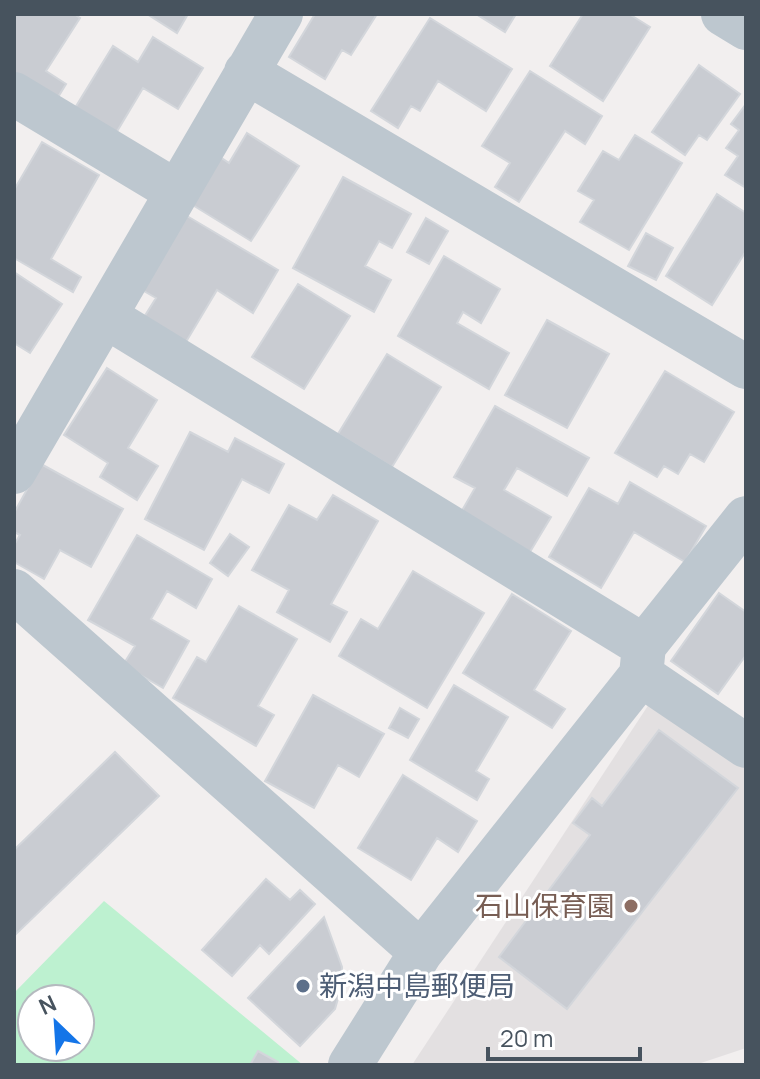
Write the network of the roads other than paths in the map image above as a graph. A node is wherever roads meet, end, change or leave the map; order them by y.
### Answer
1 (281, 14) edge
2 (723, 14) edge
3 (746, 28) edge
4 (246, 72) junction
5 (14, 94) edge
6 (177, 192) junction
7 (105, 316) junction
8 (746, 367) edge
9 (14, 472) edge
10 (746, 518) edge
11 (14, 591) edge
12 (642, 660) junction
13 (746, 746) edge
14 (421, 952) junction
15 (350, 1065) edge

1 - 4 street
2 - 3 street
4 - 6 street
4 - 8 street
5 - 6 street
6 - 7 street
7 - 9 street
7 - 12 street
10 - 12 street
11 - 14 street
12 - 13 street
12 - 14 street
14 - 15 street

